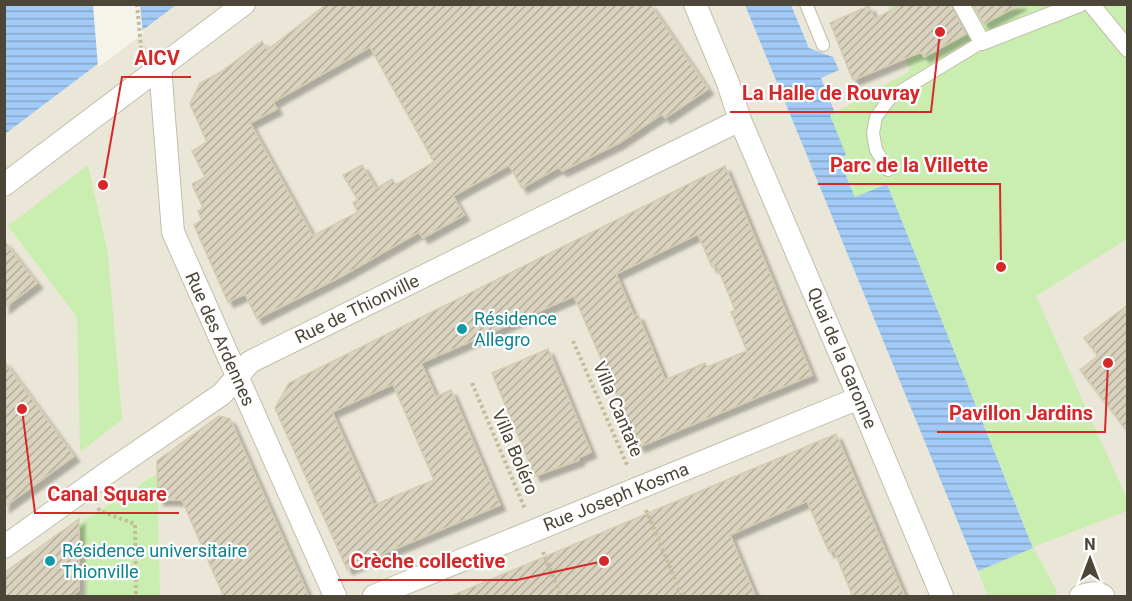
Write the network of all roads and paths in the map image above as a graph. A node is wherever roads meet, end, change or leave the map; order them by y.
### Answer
1 (137, 4) edge
2 (244, 4) edge
3 (695, 4) edge
4 (806, 4) edge
5 (960, 4) edge
6 (1079, 4) edge
7 (1091, 4) edge
8 (982, 42) junction
9 (823, 45) dead end
10 (144, 47) dead end
11 (1128, 49) edge
12 (160, 67) junction
13 (740, 120) junction
14 (888, 170) dead end
15 (4, 185) edge
16 (573, 340) dead end
17 (237, 377) junction
18 (472, 383) dead end
19 (859, 398) junction
20 (637, 489) junction
21 (100, 510) dead end
22 (534, 531) junction
23 (4, 547) edge
24 (136, 597) edge
25 (335, 597) edge
26 (374, 597) edge
27 (561, 597) edge
28 (682, 597) edge
29 (942, 597) edge
30 (1081, 597) edge
31 (1103, 597) edge

1 - 10 path
2 - 12 street
3 - 13 street, Quai de la Garonne
4 - 9 lane
5 - 8 street
6 - 8 street
7 - 11 street
8 - 14 lane
12 - 15 street
12 - 17 street, Rue des Ardennes
13 - 17 street, Rue de Thionville
13 - 19 street, Quai de la Garonne
16 - 20 path, Villa Cantate
17 - 23 street, Rue de Thionville
17 - 25 street, Rue des Ardennes
18 - 22 path, Villa Boléro
19 - 20 street, Rue Joseph Kosma
19 - 29 street, Quai de la Garonne
20 - 22 street, Rue Joseph Kosma
20 - 28 path, Villa Cantate
21 - 24 path
22 - 26 street, Rue Joseph Kosma
22 - 27 path, Villa Boléro
30 - 31 street

